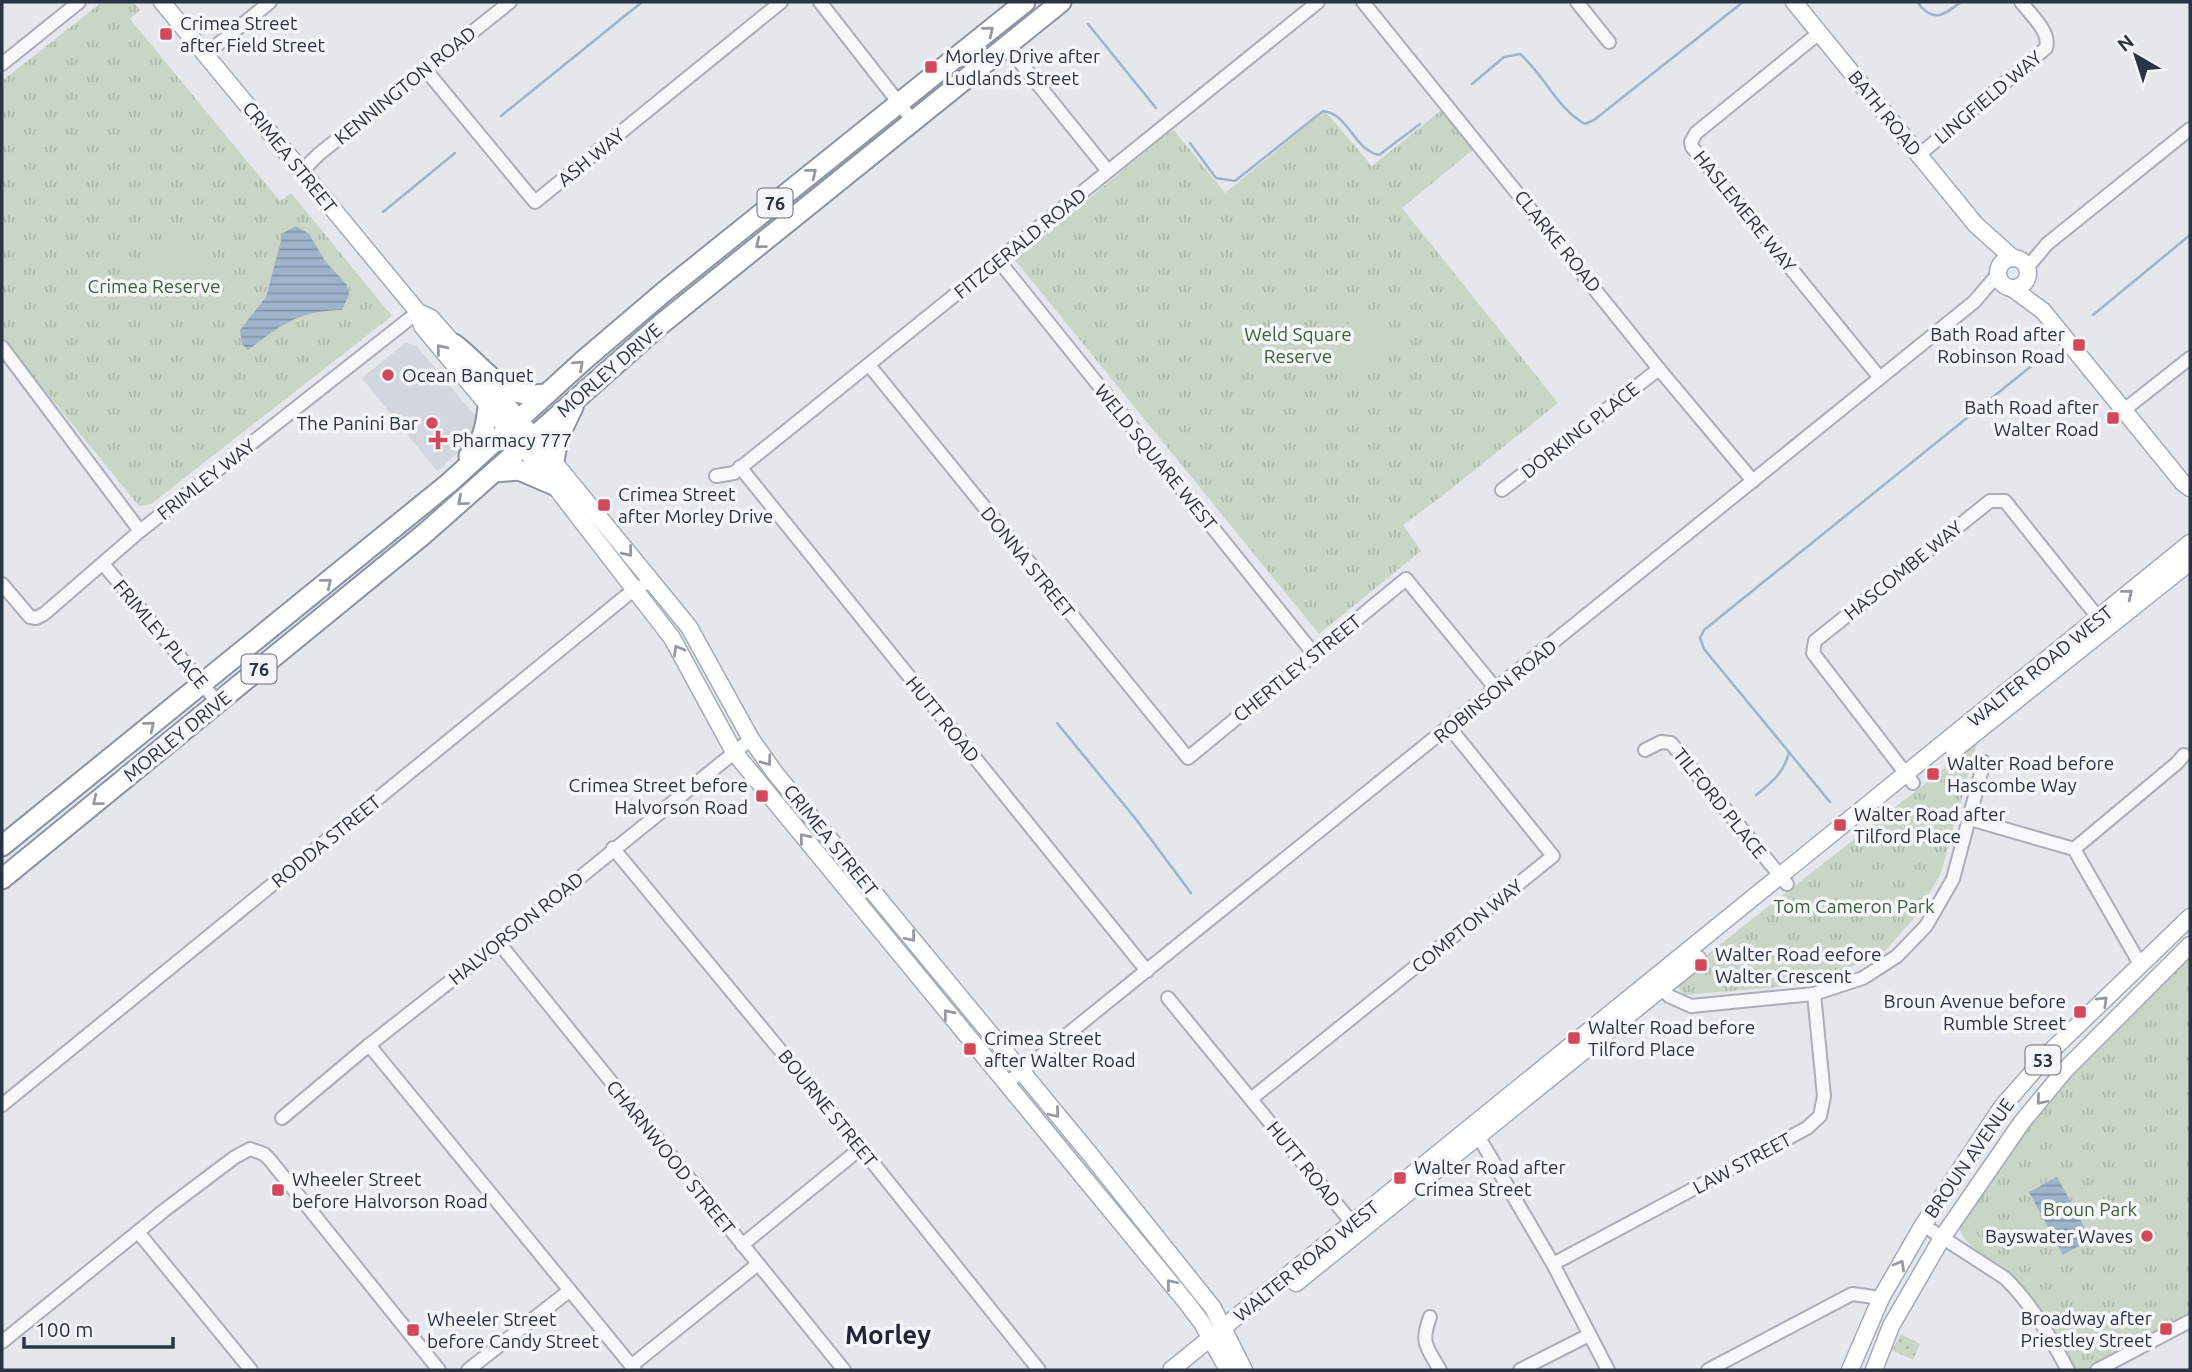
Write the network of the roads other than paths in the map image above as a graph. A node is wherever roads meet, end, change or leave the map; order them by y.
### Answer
1 (79, 2) edge
2 (162, 2) edge
3 (270, 2) edge
4 (510, 2) edge
5 (780, 2) edge
6 (820, 2) edge
7 (1025, 2) edge
8 (1061, 2) edge
9 (1318, 2) edge
10 (1363, 2) edge
11 (1577, 2) edge
12 (1794, 2) edge
13 (2021, 2) edge
14 (1819, 33) junction
15 (1609, 42) dead end
16 (1007, 46) junction
17 (206, 54) junction
18 (2, 64) edge
19 (425, 69) junction
20 (898, 104) junction
21 (913, 121) junction
22 (2190, 129) edge
23 (1919, 155) junction
24 (302, 171) junction
25 (1108, 171) junction
26 (1976, 225) junction
27 (999, 261) junction
28 (2022, 265) junction
29 (2004, 279) junction
30 (2043, 311) junction
31 (418, 312) junction
32 (454, 344) junction
33 (2, 347) edge
34 (2190, 358) edge
35 (869, 365) junction
36 (1659, 369) junction
37 (1880, 378) junction
38 (547, 394) junction
39 (578, 396) junction
40 (488, 407) junction
41 (2124, 410) junction
42 (514, 425) junction
43 (528, 442) junction
44 (554, 461) junction
45 (740, 467) junction
46 (495, 472) junction
47 (716, 476) dead end
48 (453, 479) junction
49 (1753, 481) junction
50 (554, 485) junction
51 (2186, 486) edge
52 (1502, 490) dead end
53 (2190, 500) edge
54 (140, 531) junction
55 (2190, 543) edge
56 (2190, 562) edge
57 (104, 565) junction
58 (651, 580) junction
59 (2, 584) edge
60 (635, 589) junction
61 (2103, 623) junction
62 (1314, 654) junction
63 (202, 684) junction
64 (1496, 689) junction
65 (218, 703) junction
66 (1450, 728) junction
67 (751, 739) junction
68 (1645, 750) dead end
69 (734, 752) junction
70 (2184, 755) dead end
71 (1188, 758) joint
72 (1984, 762) dead end
73 (1910, 779) junction
74 (1970, 819) junction
75 (2, 846) edge
76 (613, 848) junction
77 (2074, 849) junction
78 (2, 879) edge
79 (1784, 881) junction
80 (2190, 917) edge
81 (499, 943) junction
82 (2190, 945) edge
83 (2140, 964) junction
84 (1147, 971) junction
85 (1658, 984) junction
86 (1814, 994) junction
87 (1168, 998) dead end
88 (369, 1045) junction
89 (1021, 1072) junction
90 (1006, 1084) junction
91 (1251, 1099) junction
92 (2, 1105) edge
93 (282, 1118) dead end
94 (1476, 1131) junction
95 (861, 1149) junction
96 (1923, 1225) junction
97 (1355, 1227) junction
98 (138, 1232) junction
99 (1942, 1238) junction
100 (742, 1245) junction
101 (758, 1264) junction
102 (1553, 1264) junction
103 (569, 1291) junction
104 (1881, 1298) junction
105 (1430, 1317) dead end
106 (2190, 1321) edge
107 (1589, 1335) junction
108 (1219, 1338) junction
109 (2, 1342) edge
110 (633, 1368) edge
111 (2063, 1368) edge
112 (251, 1370) edge
113 (439, 1370) edge
114 (468, 1370) edge
115 (844, 1370) edge
116 (1039, 1370) edge
117 (1171, 1370) edge
118 (1188, 1370) edge
119 (1228, 1370) edge
120 (1244, 1370) edge
121 (1440, 1370) edge
122 (1520, 1370) edge
123 (1608, 1370) edge
124 (1708, 1370) edge
125 (1850, 1370) edge
126 (1874, 1370) edge
127 (2097, 1370) edge

1 - 18 street
2 - 17 main road, CRIMEA STREET
3 - 17 street
4 - 19 street, KENNINGTON ROAD
5 - 19 street, ASH WAY
6 - 20 street
20 -> 7 highway, MORLEY DRIVE / 76
8 - 16 highway, MORLEY DRIVE / 76
9 - 25 street, FITZGERALD ROAD
10 - 36 street, CLARKE ROAD
11 - 15 street
12 - 14 main road, BATH ROAD
13 - 23 street, LINGFIELD WAY
14 - 23 main road, BATH ROAD
14 - 37 street, HASLEMERE WAY
16 - 21 highway, MORLEY DRIVE / 76
16 - 25 street
17 - 24 main road, CRIMEA STREET
19 - 24 street, KENNINGTON ROAD
20 - 21 street
38 -> 20 highway, MORLEY DRIVE / 76
21 -> 39 highway, MORLEY DRIVE / 76
22 - 28 street, ROBINSON ROAD
23 - 26 main road, BATH ROAD
24 - 31 main road, CRIMEA STREET
25 - 27 street, FITZGERALD ROAD
26 - 28 main road, BATH ROAD
26 - 29 main road, BATH ROAD
27 - 35 street, FITZGERALD ROAD
27 - 62 street, WELD SQUARE WEST
28 - 29 main road, ROBINSON ROAD
28 - 29 main road, ROBINSON ROAD
28 - 30 main road, BATH ROAD
29 - 30 main road, BATH ROAD
29 - 37 street, ROBINSON ROAD
30 - 41 main road, BATH ROAD
31 - 32 main road, CRIMEA STREET
40 -> 31 main road, CRIMEA STREET
31 - 54 street, FRIMLEY WAY
32 - 38 highway
32 - 42 main road, CRIMEA STREET
33 - 54 street
34 - 41 street
35 - 45 street, FITZGERALD ROAD
35 - 71 street, DONNA STREET
36 - 49 street, CLARKE ROAD
36 - 52 street, DORKING PLACE
37 - 49 street, ROBINSON ROAD
38 - 42 highway, MORLEY DRIVE / 76
39 - 43 highway, MORLEY DRIVE / 76
39 - 44 highway
40 - 42 main road, CRIMEA STREET
40 - 48 highway
41 - 51 main road, BATH ROAD
42 - 43 main road, CRIMEA STREET
42 - 48 highway, MORLEY DRIVE / 76
43 - 44 main road, CRIMEA STREET
43 - 46 highway, MORLEY DRIVE / 76
43 - 50 main road, CRIMEA STREET
44 -> 58 main road, CRIMEA STREET
45 - 47 street, FITZGERALD ROAD
45 - 84 street, HUTT ROAD
46 - 50 highway
46 -> 65 highway, MORLEY DRIVE / 76
63 -> 48 highway, MORLEY DRIVE / 76
49 - 64 street, ROBINSON ROAD
50 - 60 main road, CRIMEA STREET
51 - 53 main road, BATH ROAD
54 - 57 street, FRIMLEY WAY
61 -> 55 main road, WALTER ROAD WEST
56 - 61 main road, WALTER ROAD WEST
57 - 59 street, FRIMLEY WAY
57 - 63 street, FRIMLEY PLACE
58 - 60 street, RODDA STREET
58 - 67 main road, CRIMEA STREET
69 -> 60 main road, CRIMEA STREET
60 - 92 street, RODDA STREET
61 - 73 main road, WALTER ROAD WEST
61 - 73 street, HASCOMBE WAY
62 - 64 street, CHERTLEY STREET
62 - 71 street, CHERTLEY STREET
63 - 65 street, FRIMLEY PLACE
75 -> 63 highway, MORLEY DRIVE / 76
64 - 66 street, ROBINSON ROAD
65 -> 78 highway, MORLEY DRIVE / 76
66 - 84 street, ROBINSON ROAD
66 - 91 street, COMPTON WAY
67 - 69 street, HALVORSON ROAD
67 -> 89 main road, CRIMEA STREET
68 - 79 street, TILFORD PLACE
69 - 76 street, HALVORSON ROAD
90 -> 69 main road, CRIMEA STREET
70 - 77 street
72 - 74 street
73 - 79 main road, WALTER ROAD WEST
74 - 77 street
74 - 86 street
76 - 81 street, HALVORSON ROAD
76 - 95 street, BOURNE STREET
77 - 83 street
79 - 85 main road, WALTER ROAD WEST
80 - 83 main road, BROUN AVENUE / 53
81 - 88 street, HALVORSON ROAD
81 - 100 street, CHARNWOOD STREET
82 -> 99 main road, BROUN AVENUE / 53
96 -> 83 main road, BROUN AVENUE / 53
84 - 89 street, ROBINSON ROAD
85 - 86 street
85 - 94 main road, WALTER ROAD WEST
86 - 102 street, LAW STREET
87 - 91 street, HUTT ROAD
88 - 93 street, HALVORSON ROAD
88 - 103 street
89 - 90 street, ROBINSON ROAD
89 -> 108 main road, CRIMEA STREET
108 -> 90 main road, CRIMEA STREET
91 - 97 street, HUTT ROAD
94 - 97 main road, WALTER ROAD WEST
94 - 102 street
95 - 100 street
95 - 116 street, BOURNE STREET
96 - 99 street
104 -> 96 main road, BROUN AVENUE / 53
97 - 108 main road, WALTER ROAD WEST
98 - 109 street
98 - 112 street
98 - 113 street
99 - 111 street
99 - 126 main road, BROUN AVENUE / 53
100 - 101 street, CHARNWOOD STREET
101 - 110 street
101 - 115 street, CHARNWOOD STREET
102 - 107 street
103 - 110 street
103 - 114 street
104 - 124 street
104 - 125 main road, BROUN AVENUE / 53
105 - 121 street
106 - 127 street
107 - 122 street
107 - 123 street
108 - 117 main road, WALTER ROAD WEST
108 - 118 main road, WALTER ROAD WEST
108 - 119 main road, CRIMEA STREET
108 - 120 main road, CRIMEA STREET

